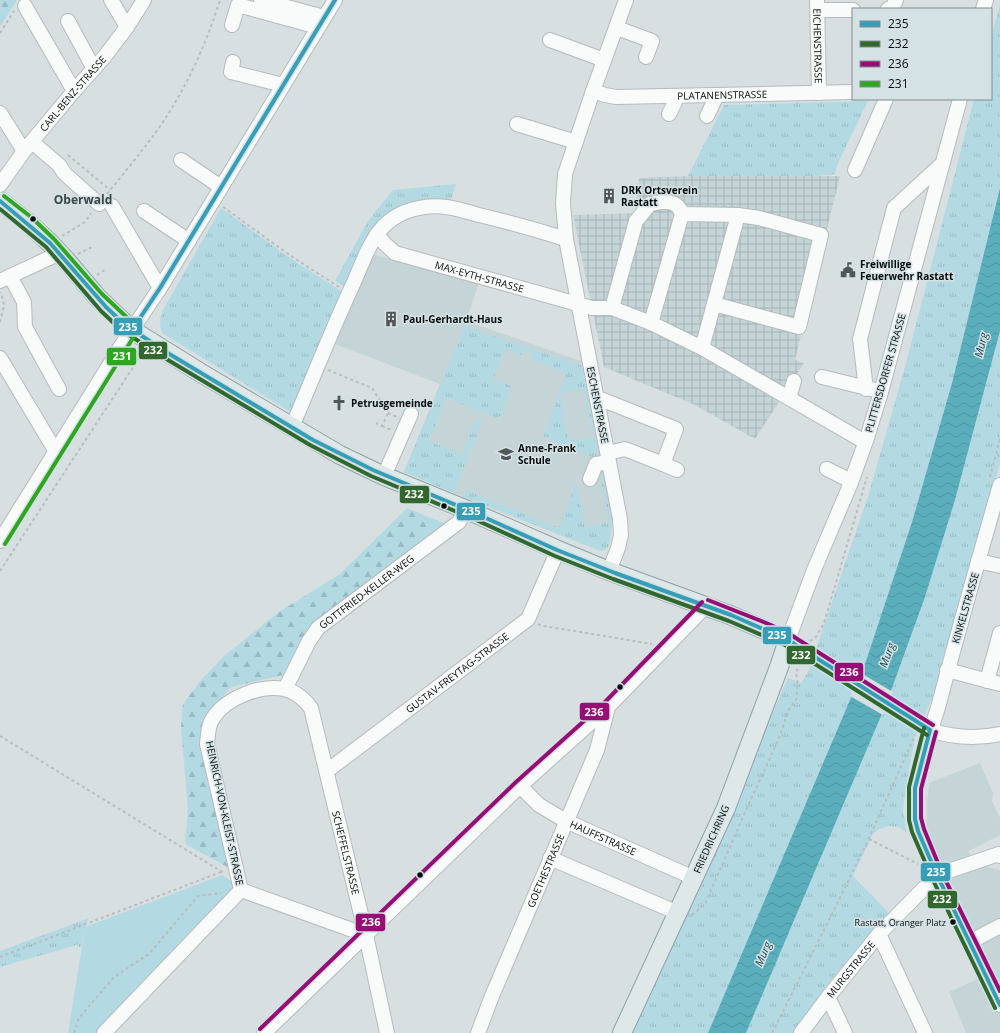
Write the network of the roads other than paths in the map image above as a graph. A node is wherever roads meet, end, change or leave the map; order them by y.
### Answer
1 (111, 0) edge
2 (144, 0) edge
3 (261, 0) edge
4 (335, 0) edge
5 (626, 0) edge
6 (896, 0) edge
7 (818, 5) edge
8 (21, 6) road end
9 (890, 8) edge
10 (852, 10) edge
11 (68, 21) dead end
12 (321, 22) junction
13 (232, 25) dead end
14 (127, 27) junction
15 (616, 28) junction
16 (550, 40) dead end
17 (646, 57) dead end
18 (604, 60) junction
19 (233, 62) dead end
20 (94, 69) junction
21 (283, 85) junction
22 (74, 91) junction
23 (593, 91) junction
24 (852, 92) edge
25 (819, 93) junction
26 (717, 95) junction
27 (678, 96) junction
28 (886, 100) edge
29 (960, 100) edge
30 (0, 113) edge
31 (669, 114) dead end
32 (707, 116) dead end
33 (517, 124) dead end
34 (576, 142) junction
35 (28, 147) junction
36 (181, 160) dead end
37 (943, 164) junction
38 (854, 170) dead end
39 (0, 185) edge
40 (221, 187) junction
41 (0, 201) edge
42 (144, 211) dead end
43 (682, 214) junction
44 (738, 215) junction
45 (381, 239) junction
46 (566, 239) junction
47 (189, 241) junction
48 (55, 248) junction
49 (3, 281) edge
50 (160, 288) junction
51 (578, 303) junction
52 (714, 304) junction
53 (612, 308) junction
54 (651, 322) junction
55 (132, 330) junction
56 (702, 348) junction
57 (0, 358) edge
58 (822, 377) dead end
59 (794, 381) dead end
60 (58, 389) dead end
61 (866, 389) junction
62 (881, 392) junction
63 (598, 398) junction
64 (789, 398) junction
65 (411, 414) dead end
66 (292, 427) junction
67 (865, 442) junction
68 (56, 452) junction
69 (609, 457) junction
70 (663, 464) junction
71 (828, 469) dead end
72 (677, 470) dead end
73 (384, 476) junction
74 (590, 479) dead end
75 (851, 481) junction
76 (1000, 485) edge
77 (465, 509) junction
78 (5, 522) edge
79 (0, 541) edge
80 (558, 550) junction
81 (978, 561) junction
82 (1000, 566) edge
83 (609, 571) junction
84 (706, 606) junction
85 (1000, 633) edge
86 (788, 640) junction
87 (947, 670) junction
88 (994, 683) edge
89 (285, 689) junction
90 (608, 707) junction
91 (921, 725) junction
92 (1000, 734) edge
93 (327, 771) junction
94 (520, 786) junction
95 (566, 821) junction
96 (1000, 856) edge
97 (550, 858) junction
98 (937, 875) junction
99 (694, 878) junction
100 (241, 886) junction
101 (678, 913) junction
102 (1000, 926) edge
103 (880, 934) junction
104 (366, 935) junction
105 (970, 942) junction
106 (828, 997) junction
107 (1000, 1005) edge
108 (104, 1033) edge
109 (264, 1033) edge
110 (387, 1033) edge
111 (478, 1033) edge
112 (622, 1033) edge
113 (801, 1033) edge
114 (846, 1033) edge
115 (925, 1033) edge

1 - 14 street
2 - 14 street, CARL-BENZ-STRASSE
3 - 12 street
4 - 12 street
5 - 15 street, ESCHENSTRASSE
6 - 9 street
7 - 10 street
7 - 25 street, EICHENSTRASSE
8 - 22 street
11 - 20 street
12 - 13 street
12 - 21 street
14 - 20 street, CARL-BENZ-STRASSE
15 - 17 street
15 - 18 street, ESCHENSTRASSE
16 - 18 street
18 - 23 street, ESCHENSTRASSE
19 - 21 street
20 - 22 street, CARL-BENZ-STRASSE
21 - 40 street
22 - 35 street, CARL-BENZ-STRASSE
23 - 27 street, PLATANENSTRASSE
23 - 34 street, ESCHENSTRASSE
24 - 25 street, PLATANENSTRASSE
25 - 26 street, PLATANENSTRASSE
26 - 27 street, PLATANENSTRASSE
26 - 32 street
27 - 31 street
28 - 38 street
29 - 37 street, PLITTERSDORFER STRASSE
30 - 35 street
33 - 34 street
34 - 46 street, ESCHENSTRASSE
35 - 39 street, CARL-BENZ-STRASSE
35 - 50 street
36 - 40 street
37 - 61 street
37 - 62 street, PLITTERSDORFER STRASSE
40 - 47 street
41 - 48 main road
42 - 47 street
43 - 44 street
43 - 53 street
43 - 54 street
44 - 52 street
44 - 52 street
45 - 46 street
45 - 51 street, MAX-EYTH-STRASSE
45 - 66 street
46 - 51 street, ESCHENSTRASSE
47 - 50 street
48 - 49 street
48 - 55 main road
49 - 60 street
50 - 55 street
51 - 53 street, MAX-EYTH-STRASSE
51 - 63 street, ESCHENSTRASSE
52 - 56 street
53 - 54 street, MAX-EYTH-STRASSE
54 - 56 street, MAX-EYTH-STRASSE
55 - 66 main road
55 - 68 street
56 - 64 street, MAX-EYTH-STRASSE
57 - 68 street
58 - 61 street
59 - 64 street
61 - 62 street
62 - 67 street, PLITTERSDORFER STRASSE
63 - 69 street, ESCHENSTRASSE
63 - 70 street
64 - 67 street, MAX-EYTH-STRASSE
65 - 73 street
66 - 73 main road
67 - 75 street, PLITTERSDORFER STRASSE
68 - 78 street
69 - 70 street
69 - 74 street
69 - 83 street, ESCHENSTRASSE
70 - 72 street
71 - 75 street
73 - 77 main road
75 - 86 street, PLITTERSDORFER STRASSE
76 - 81 street, KINKELSTRASSE
77 - 80 main road
77 - 89 street, GOTTFRIED-KELLER-WEG
78 - 79 street
80 - 83 main road
80 - 93 street, GUSTAV-FREYTAG-STRASSE
81 - 82 street
81 - 87 street, KINKELSTRASSE
83 - 84 main road
84 - 86 main road
84 - 90 street
85 - 88 street
86 - 91 street
86 - 99 main road, FRIEDRICHRING
87 - 88 street
87 - 91 street, KINKELSTRASSE
89 - 93 street, HEINRICH-VON-KLEIST-STRASSE
89 - 100 street, HEINRICH-VON-KLEIST-STRASSE
90 - 94 street
90 - 95 street, GOETHESTRASSE
91 - 92 street
91 - 98 street, KINKELSTRASSE
93 - 104 street, SCHEFFELSTRASSE
94 - 95 street, HAUFFSTRASSE
94 - 104 street
95 - 97 street, GOETHESTRASSE
95 - 99 street, HAUFFSTRASSE
96 - 98 street
97 - 101 street
97 - 111 street, GOETHESTRASSE
98 - 103 street, MURGSTRASSE
98 - 105 street, KINKELSTRASSE
99 - 101 main road, FRIEDRICHRING
100 - 104 street
100 - 108 street, HEINRICH-VON-KLEIST-STRASSE
101 - 112 main road, FRIEDRICHRING
102 - 105 street
103 - 106 street, MURGSTRASSE
103 - 115 street
104 - 109 street
104 - 110 street, SCHEFFELSTRASSE
105 - 107 street, KINKELSTRASSE
106 - 113 street, MURGSTRASSE
106 - 114 street

